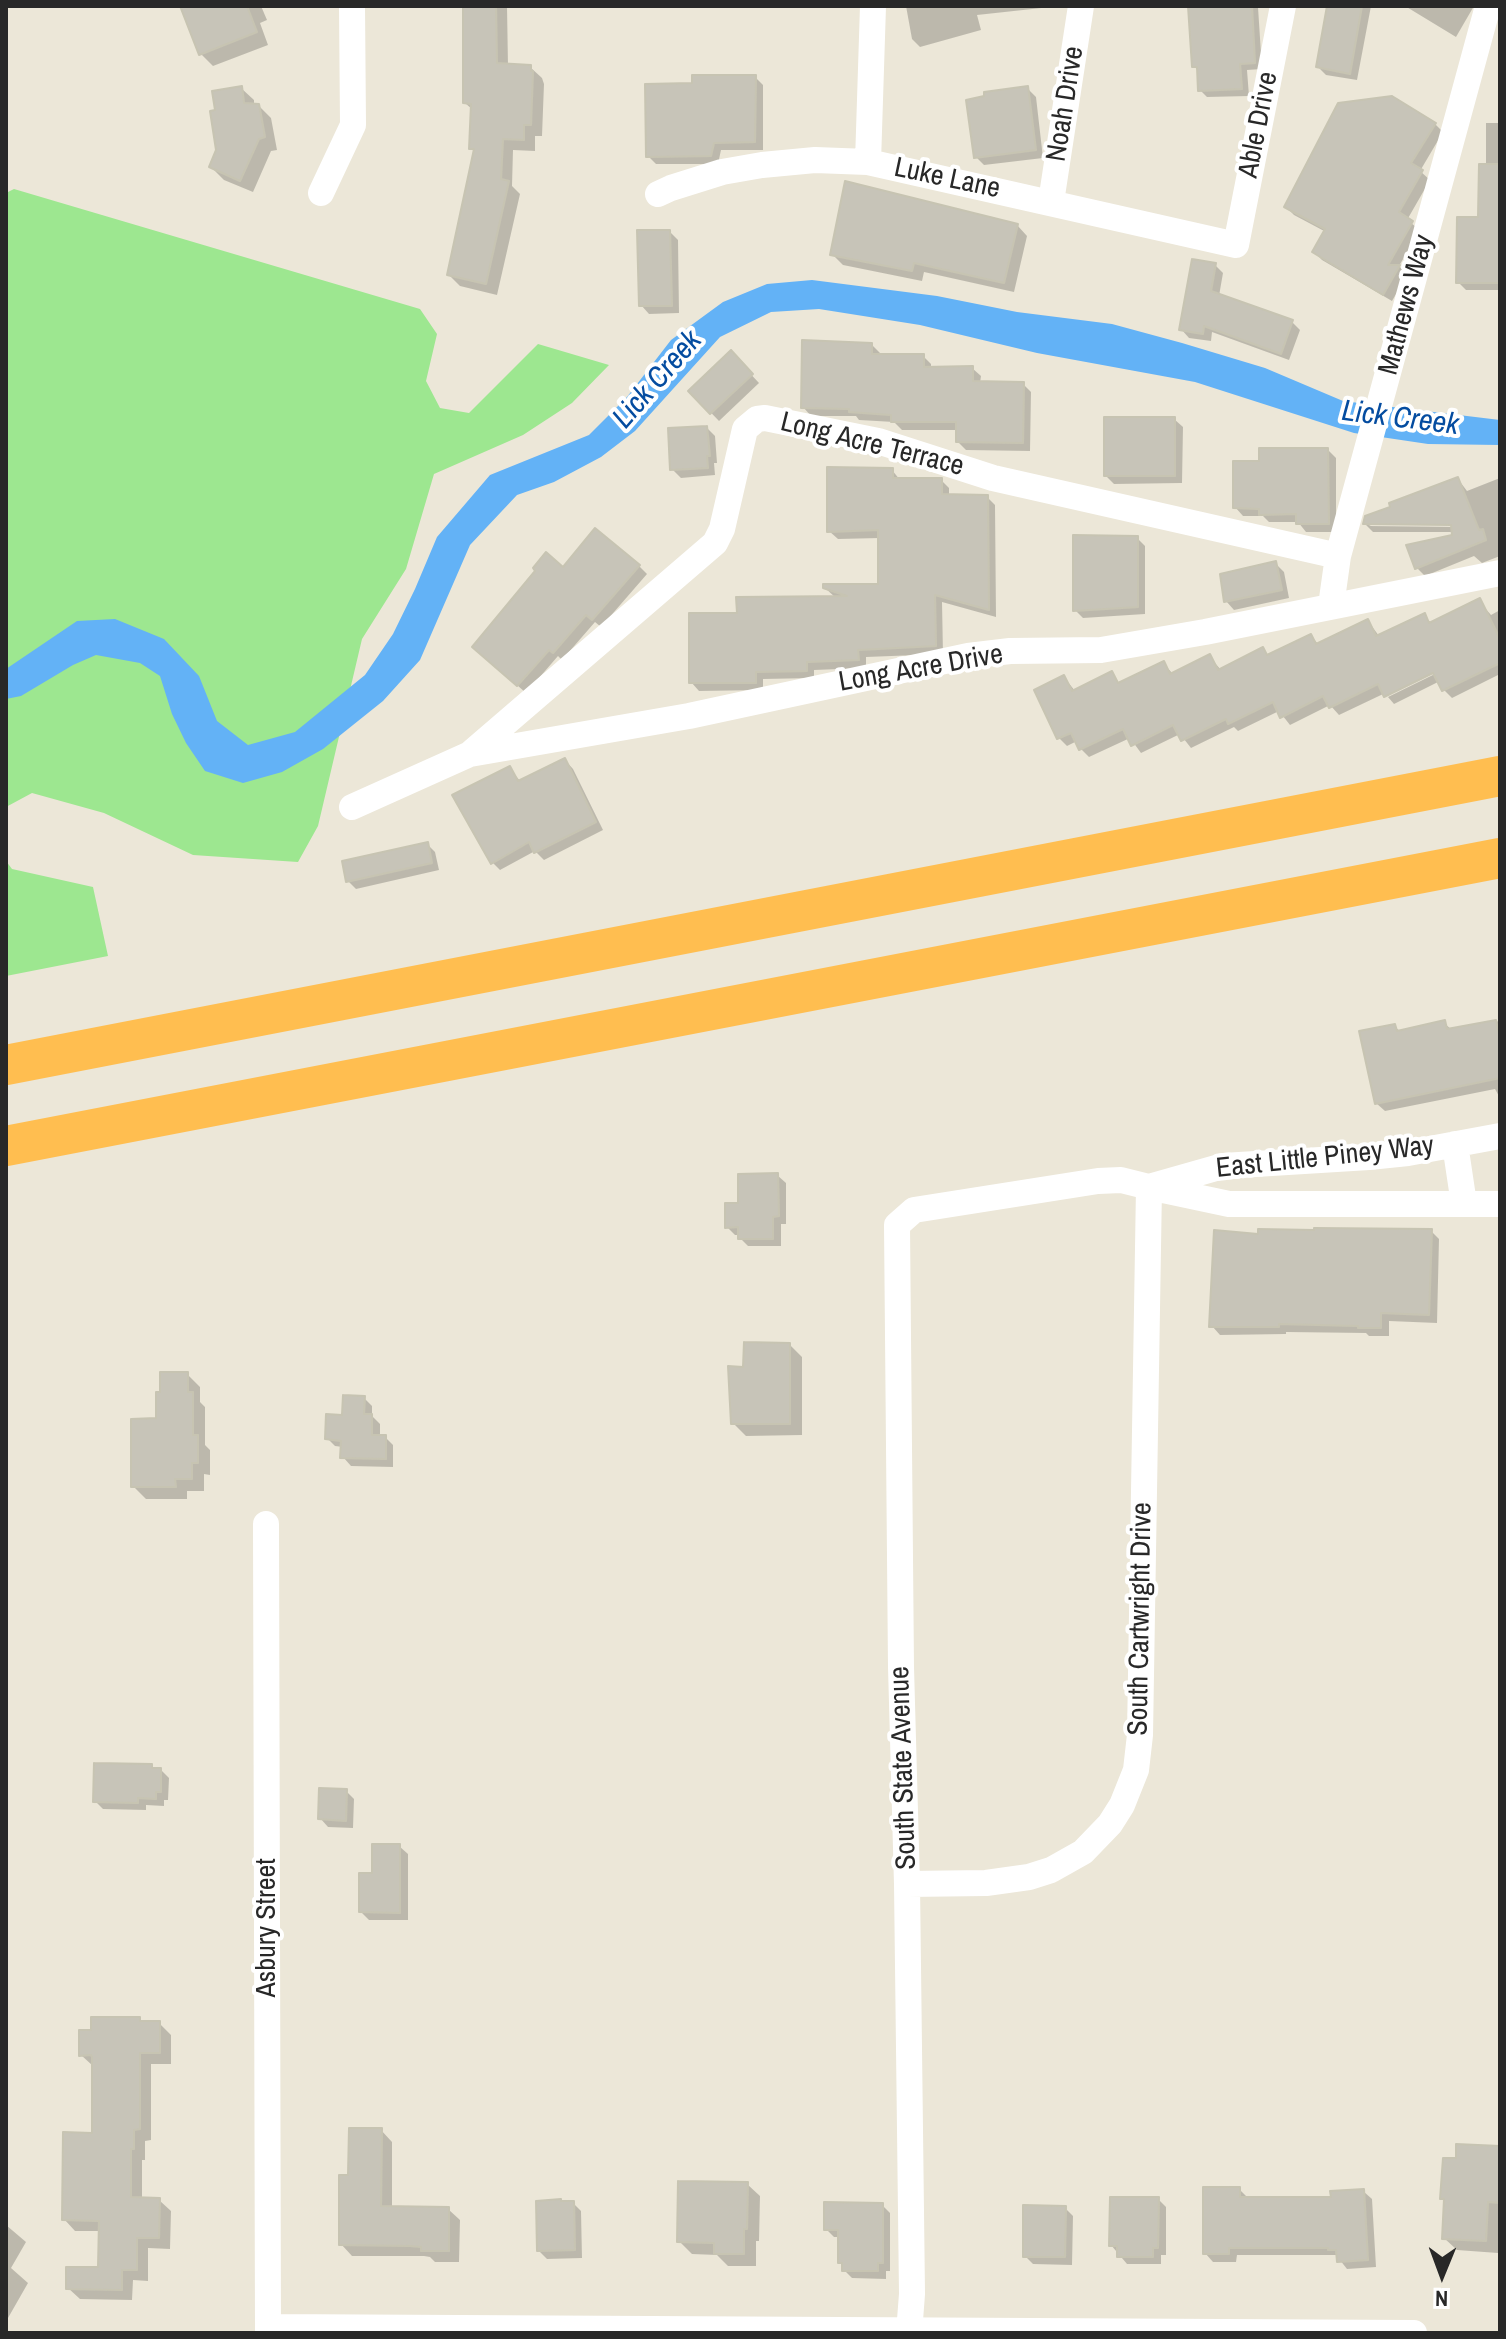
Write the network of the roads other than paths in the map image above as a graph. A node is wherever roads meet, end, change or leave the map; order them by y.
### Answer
1 (352, 6) edge
2 (873, 6) edge
3 (1081, 6) edge
4 (1283, 6) edge
5 (1488, 6) edge
6 (868, 162) junction
7 (321, 193) dead end
8 (658, 194) dead end
9 (1051, 202) junction
10 (1236, 245) joint
11 (1338, 556) junction
12 (1500, 573) edge
13 (1331, 606) junction
14 (470, 754) junction
15 (1500, 776) edge
16 (352, 807) dead end
17 (1500, 858) edge
18 (6, 1065) edge
19 (1500, 1136) edge
20 (1455, 1144) junction
21 (6, 1146) edge
22 (1149, 1187) junction
23 (1464, 1204) junction
24 (1500, 1204) edge
25 (914, 1210) joint
26 (266, 1524) dead end
27 (907, 1884) junction
28 (268, 2330) edge
29 (909, 2331) edge
30 (1414, 2333) edge

1 - 7 street
2 - 6 street
3 - 9 street, Noah Drive
4 - 10 street, Able Drive
5 - 11 street, Mathews Way
6 - 8 street, Luke Lane
6 - 9 street, Luke Lane
9 - 10 street, Luke Lane
11 - 13 street, Mathews Way
11 - 14 street, Long Acre Terrace
12 - 13 street, Long Acre Drive
13 - 14 street, Long Acre Drive
14 - 16 street, Long Acre Drive
15 - 18 highway
17 - 21 highway
19 - 20 street, East Little Piney Way
20 - 22 street, East Little Piney Way
20 - 23 street
22 - 23 street
22 - 25 street, East Little Piney Way
22 - 27 street, South Cartwright Drive
23 - 24 street
25 - 27 street, South State Avenue
26 - 28 street, Asbury Street
27 - 29 street, South State Avenue
28 - 29 street
29 - 30 street

